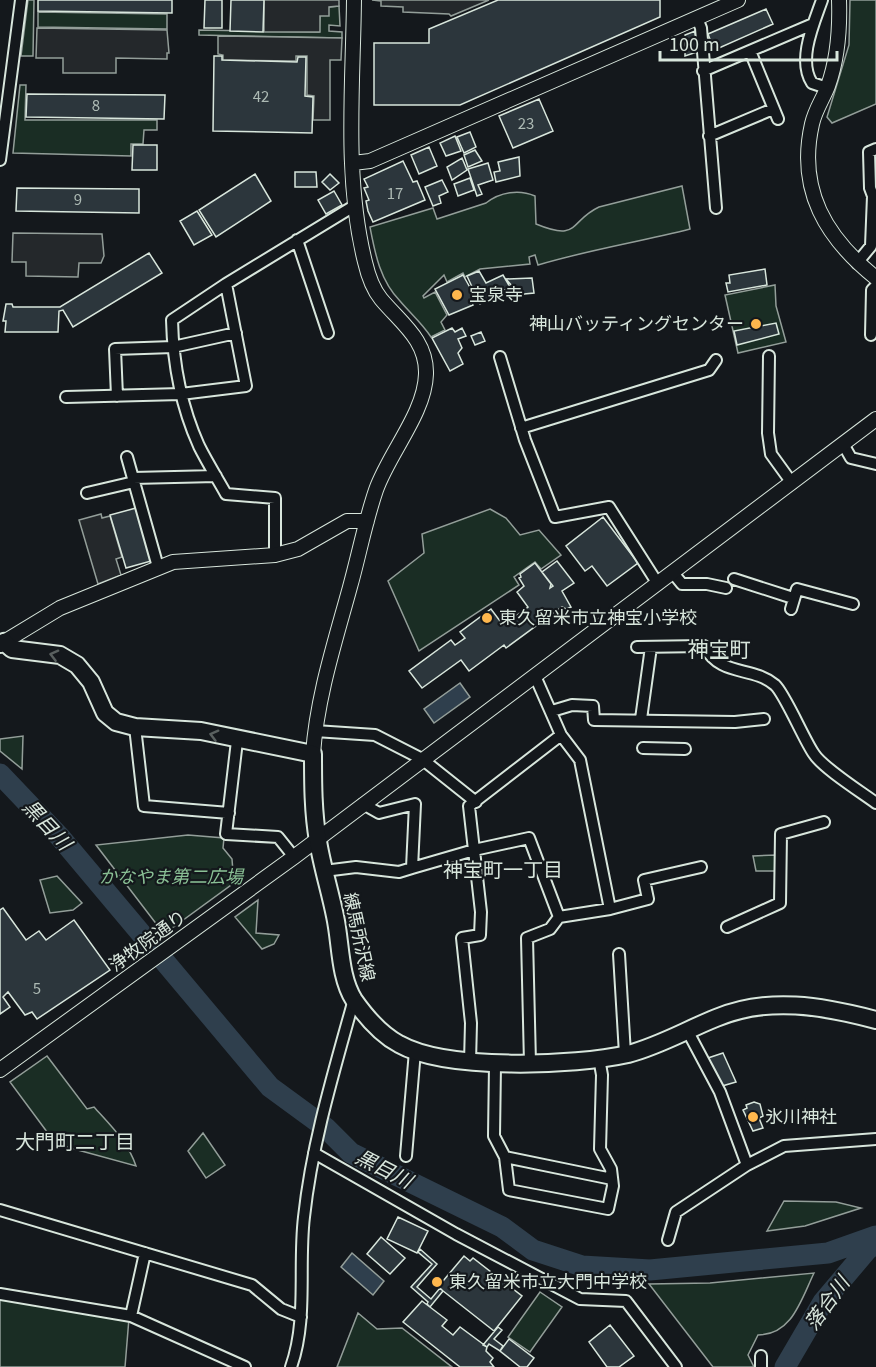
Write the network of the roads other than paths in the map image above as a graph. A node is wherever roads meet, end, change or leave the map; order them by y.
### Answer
1 (21, 0) edge
2 (354, 0) edge
3 (738, 0) edge
4 (822, 0) edge
5 (839, 0) edge
6 (697, 18) junction
7 (813, 24) junction
8 (750, 51) junction
9 (703, 71) junction
10 (827, 88) junction
11 (773, 109) junction
12 (778, 119) dead end
13 (709, 136) junction
14 (1, 144) edge
15 (876, 149) edge
16 (0, 160) edge
17 (353, 163) junction
18 (354, 206) junction
19 (716, 208) dead end
20 (297, 240) junction
21 (857, 263) junction
22 (876, 278) edge
23 (226, 284) junction
24 (876, 286) edge
25 (236, 333) junction
26 (328, 333) dead end
27 (871, 335) dead end
28 (173, 347) junction
29 (769, 356) dead end
30 (500, 357) dead end
31 (716, 360) dead end
32 (181, 394) junction
33 (117, 396) junction
34 (66, 397) dead end
35 (876, 419) edge
36 (521, 428) junction
37 (843, 444) junction
38 (127, 457) dead end
39 (876, 464) edge
40 (216, 476) junction
41 (134, 480) junction
42 (792, 483) junction
43 (87, 494) dead end
44 (367, 521) junction
45 (275, 555) junction
46 (158, 567) junction
47 (673, 573) junction
48 (734, 579) dead end
49 (658, 584) junction
50 (726, 588) dead end
51 (793, 598) junction
52 (853, 604) dead end
53 (791, 609) dead end
54 (2, 643) edge
55 (637, 647) dead end
56 (651, 647) junction
57 (535, 676) junction
58 (552, 711) junction
59 (764, 718) dead end
60 (641, 719) junction
61 (135, 727) junction
62 (315, 730) junction
63 (561, 735) junction
64 (237, 741) junction
65 (644, 748) dead end
66 (685, 749) dead end
67 (312, 754) junction
68 (422, 759) junction
69 (476, 802) junction
70 (876, 803) edge
71 (363, 804) junction
72 (229, 813) junction
73 (824, 822) dead end
74 (317, 839) junction
75 (474, 850) junction
76 (294, 857) junction
77 (701, 867) dead end
78 (412, 868) junction
79 (324, 871) junction
80 (610, 909) junction
81 (559, 917) junction
82 (727, 927) dead end
83 (619, 954) dead end
84 (354, 999) junction
85 (876, 1020) edge
86 (687, 1030) junction
87 (415, 1051) junction
88 (625, 1054) junction
89 (599, 1058) junction
90 (470, 1062) junction
91 (530, 1063) junction
92 (495, 1065) junction
93 (0, 1071) edge
94 (876, 1139) edge
95 (314, 1153) junction
96 (406, 1156) dead end
97 (505, 1157) junction
98 (747, 1165) junction
99 (612, 1179) junction
100 (0, 1210) edge
101 (669, 1240) dead end
102 (145, 1253) junction
103 (0, 1294) edge
104 (131, 1316) junction
105 (301, 1317) junction
106 (245, 1367) edge
107 (291, 1367) edge
108 (676, 1367) edge

1 - 14 street
2 - 17 street
3 - 6 street
4 - 7 street
5 - 10 street
6 - 9 street
6 - 17 street
7 - 8 street
7 - 10 street
8 - 9 street
8 - 11 street
9 - 13 street
10 - 21 street
11 - 12 street
11 - 13 street
13 - 19 street
14 - 16 street
15 - 21 street
17 - 18 street
18 - 20 street
18 - 44 street
20 - 23 street
20 - 26 street
21 - 22 street
23 - 25 street
23 - 28 street
24 - 27 street
25 - 28 street
25 - 32 street
28 - 32 street
28 - 33 street
29 - 42 street
30 - 36 street
31 - 36 street
32 - 33 street
32 - 40 street
33 - 34 street
35 - 37 street, 浄牧院通り
36 - 49 street
37 - 39 street
37 - 42 street, 浄牧院通り
38 - 41 street
40 - 41 street
40 - 45 street
41 - 43 street
41 - 46 street
42 - 47 street, 浄牧院通り
44 - 45 street
44 - 62 street
45 - 46 street
46 - 54 street
47 - 49 street, 浄牧院通り
47 - 50 street
48 - 51 street
49 - 57 street, 浄牧院通り
51 - 52 street
51 - 53 street
61 -> 54 main road
55 - 56 street
56 - 60 street
56 - 70 street
57 - 58 street
57 - 68 street, 浄牧院通り
58 - 60 street
58 - 63 street
59 - 60 street
64 -> 61 main road
61 - 72 street
62 - 67 street
62 - 68 street
63 - 69 street
63 - 80 street
64 - 67 main road
64 - 72 street
65 - 66 street
67 - 74 main road, 練馬所沢線
68 - 69 street
68 - 71 street, 浄牧院通り
69 - 75 street
71 - 74 street, 浄牧院通り
71 - 78 street
72 - 76 street
73 - 82 street
74 - 76 street, 浄牧院通り
74 - 79 main road, 練馬所沢線
75 - 78 street
75 - 81 street
75 - 90 street
76 - 93 street, 浄牧院通り
77 - 80 street
78 - 79 street
79 - 84 main road, 練馬所沢線
80 - 81 street
81 - 91 street
83 - 88 street
84 - 87 main road, 練馬所沢線
84 - 95 street
85 - 86 main road, 練馬所沢線
86 - 88 main road, 練馬所沢線
86 - 98 street
87 - 90 main road, 練馬所沢線
87 - 96 street
88 - 89 main road, 練馬所沢線
89 - 91 main road, 練馬所沢線
89 - 99 street
90 - 92 main road, 練馬所沢線
91 - 92 main road, 練馬所沢線
92 - 97 street
94 - 98 street
95 - 105 street
95 - 108 street
97 - 99 street
97 - 99 street
98 - 101 street
100 - 102 street
102 - 104 street
102 - 105 street
103 - 104 street
104 - 106 street
105 - 107 street

